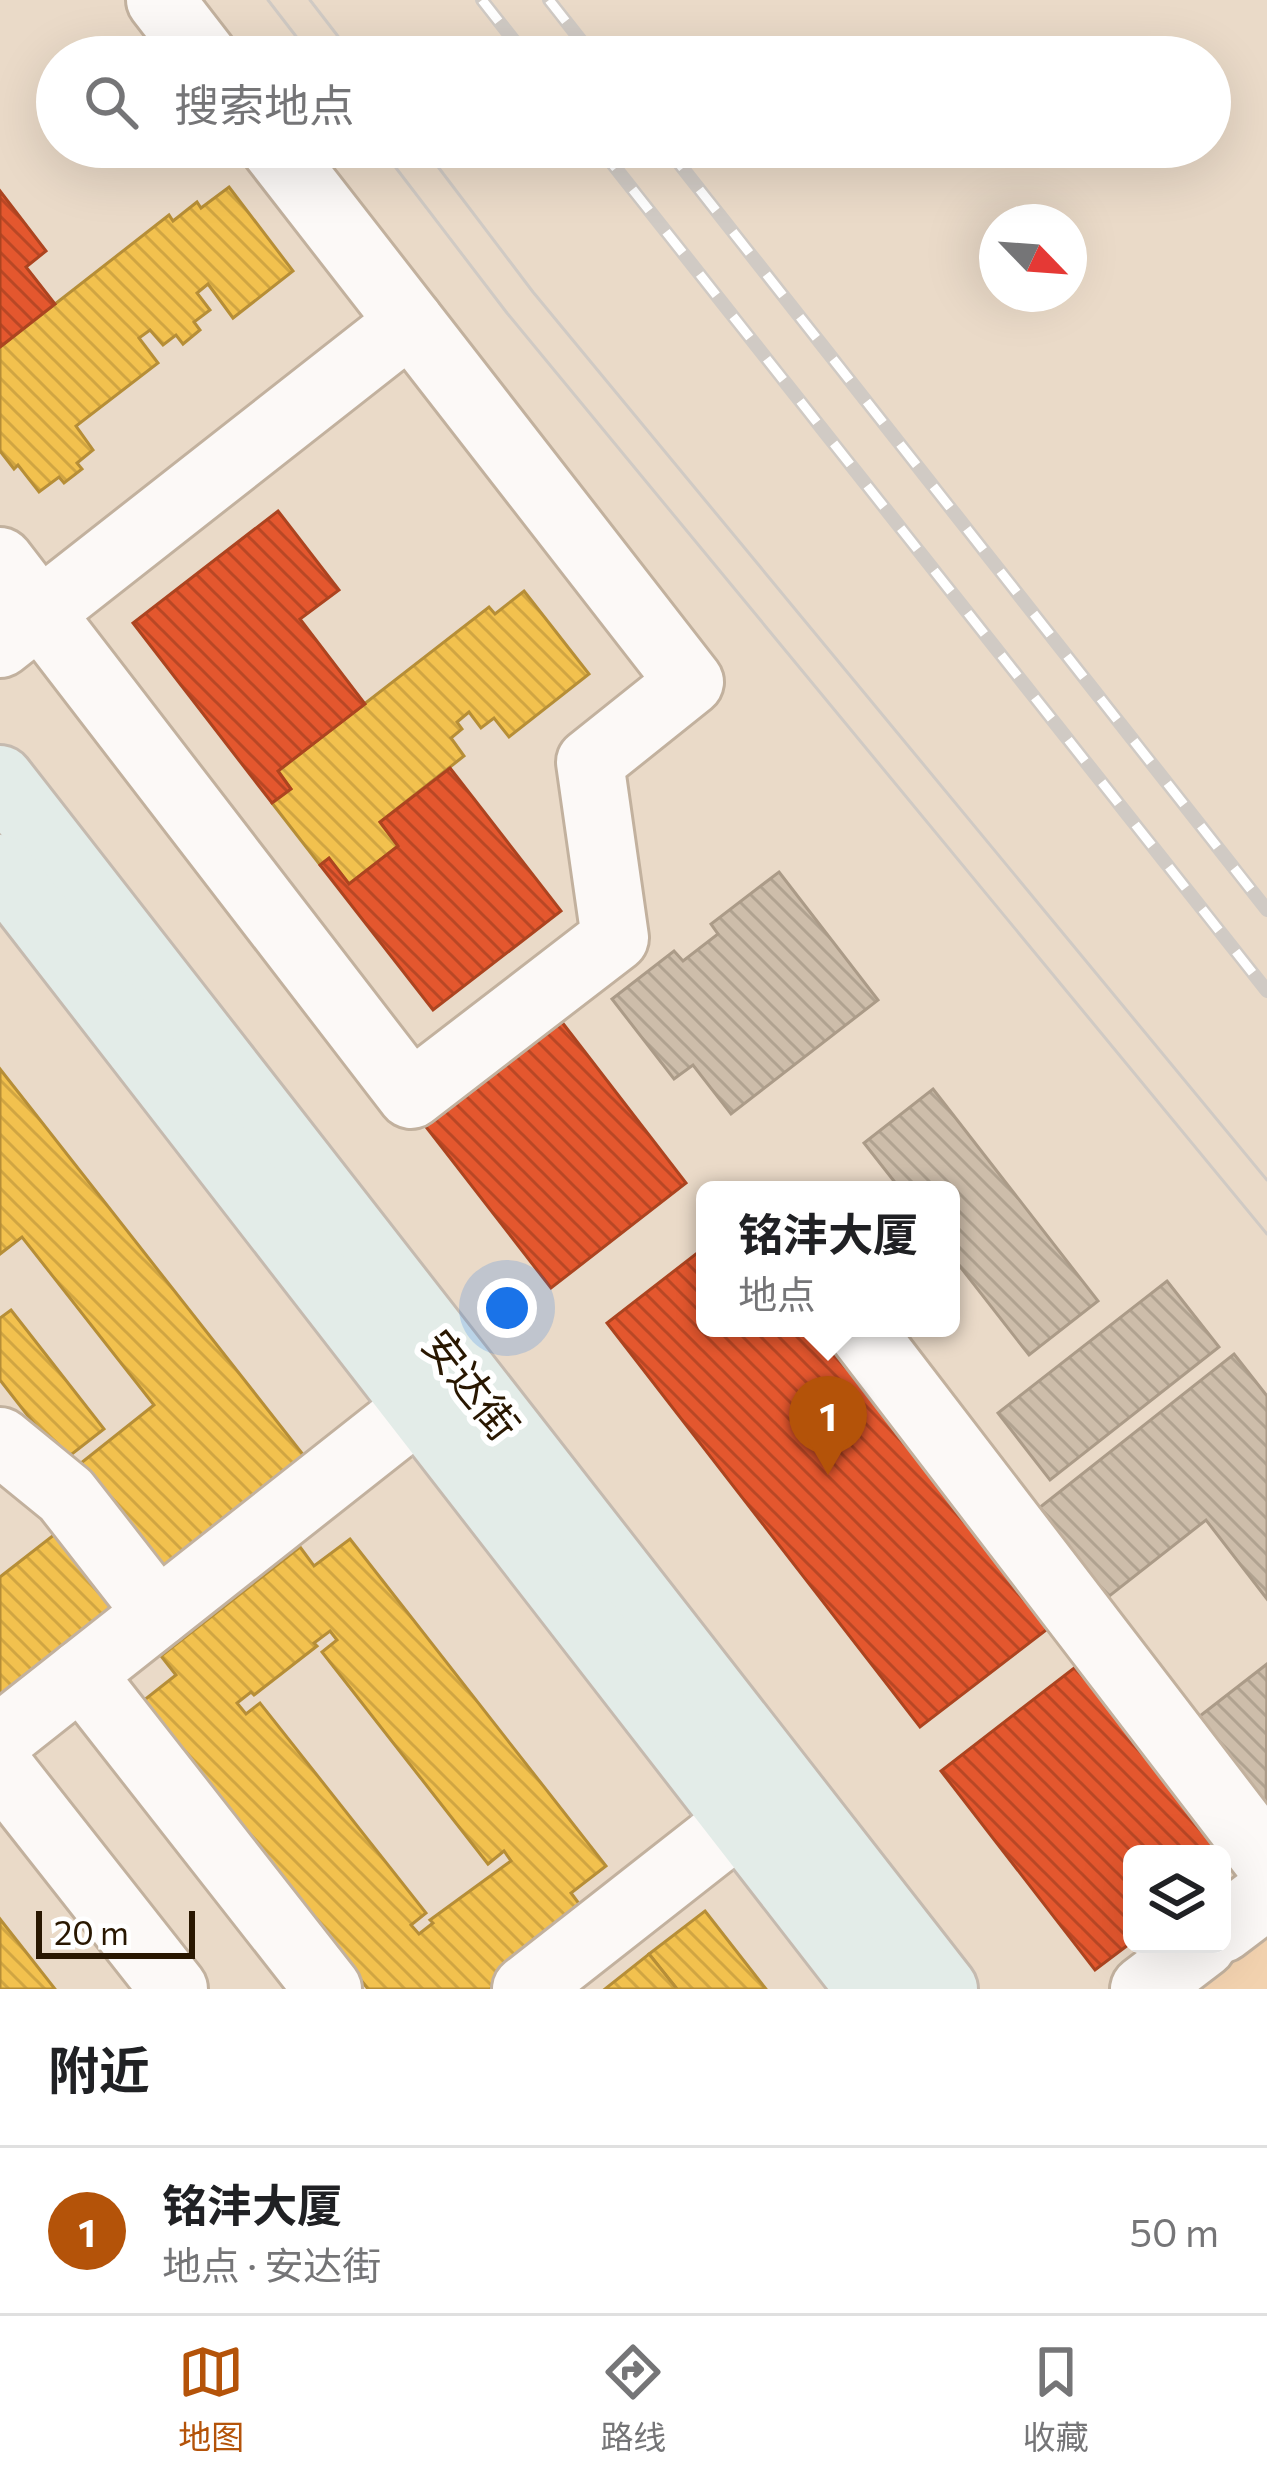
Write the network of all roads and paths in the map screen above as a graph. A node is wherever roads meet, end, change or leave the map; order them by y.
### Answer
1 (160, 0) edge
2 (188, 36) edge
3 (290, 168) edge
4 (410, 322) junction
5 (0, 561) edge
6 (20, 628) edge
7 (0, 779) edge
8 (0, 868) edge
9 (866, 1337) edge
10 (418, 1407) junction
11 (0, 1441) edge
12 (158, 1613) junction
13 (81, 1674) junction
14 (0, 1738) edge
15 (0, 1768) edge
16 (740, 1821) junction
17 (1267, 1860) edge
18 (1267, 1895) edge
19 (1231, 1922) edge
20 (1191, 1953) edge
21 (174, 1989) edge
22 (328, 1989) edge
23 (526, 1989) edge
24 (870, 1989) edge
25 (944, 1989) edge
26 (1144, 1989) edge

1 - 2 lane
3 - 4 lane
4 - 6 lane
4 - 6 lane
5 - 6 lane
7 - 25 main road, 安达街
8 - 10 main road, 安达街
9 - 17 lane
10 - 12 lane
10 - 16 main road, 安达街
11 - 12 lane
12 - 13 lane
13 - 14 lane
13 - 22 lane
15 - 21 lane
16 - 23 lane
16 - 24 main road, 安达街
18 - 19 lane
20 - 26 lane

